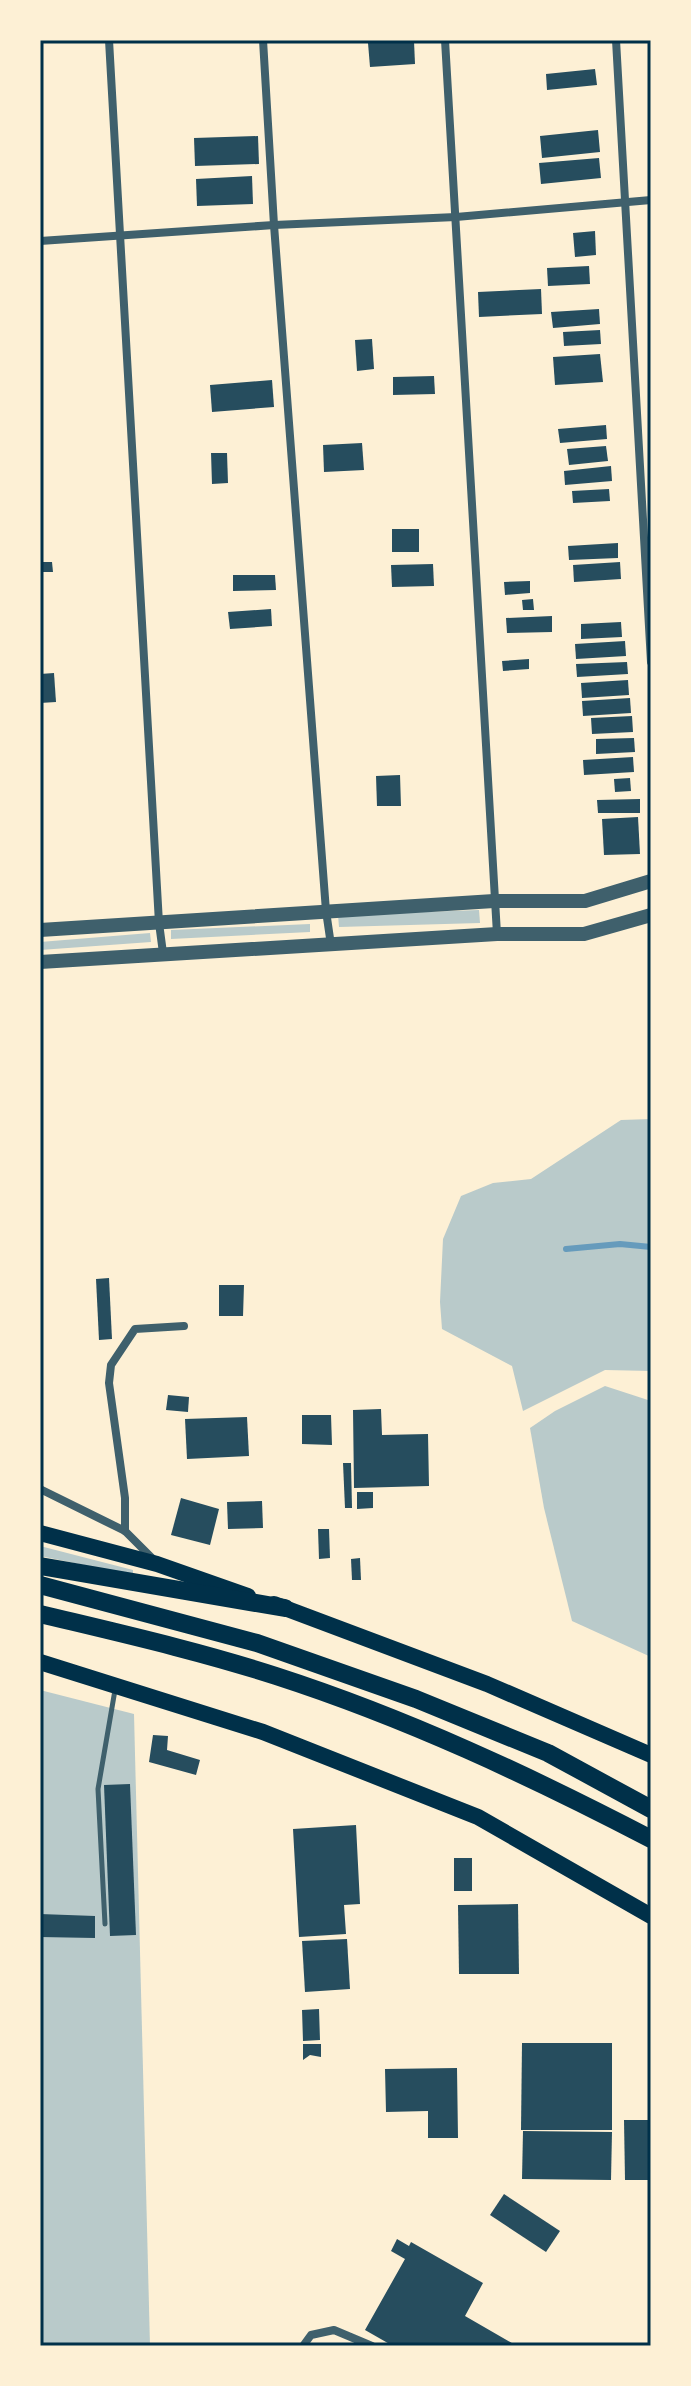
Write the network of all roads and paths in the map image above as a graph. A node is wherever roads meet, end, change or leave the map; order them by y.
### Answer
1 (109, 40) edge
2 (263, 40) edge
3 (445, 40) edge
4 (616, 40) edge
5 (651, 200) edge
6 (627, 204) junction
7 (456, 217) junction
8 (274, 225) junction
9 (122, 235) junction
10 (40, 241) edge
11 (651, 662) edge
12 (651, 881) edge
13 (494, 901) junction
14 (326, 911) junction
15 (651, 915) edge
16 (159, 923) junction
17 (40, 930) edge
18 (497, 934) junction
19 (331, 945) junction
20 (163, 953) junction
21 (40, 962) edge
22 (184, 1326) dead end
23 (40, 1489) edge
24 (125, 1531) junction
25 (40, 1533) edge
26 (157, 1564) junction
27 (40, 1566) edge
28 (40, 1585) edge
29 (285, 1608) junction
30 (40, 1614) edge
31 (40, 1662) edge
32 (116, 1685) junction
33 (651, 1755) edge
34 (651, 1809) edge
35 (651, 1839) edge
36 (651, 1916) edge
37 (105, 1924) dead end
38 (303, 2346) edge
39 (372, 2346) edge

1 - 9 street
2 - 8 street
3 - 7 street
4 - 6 street
5 - 6 street
6 - 7 street
6 - 11 street
7 - 8 street
7 - 13 street
8 - 9 street
8 - 14 street
9 - 10 street
9 - 16 street
12 - 13 street
13 - 14 street
13 - 18 street
14 - 16 street
14 - 19 street
15 - 18 street
16 - 17 street
16 - 20 street
18 - 19 street
19 - 20 street
20 - 21 street
22 - 24 street
23 - 24 street
24 - 26 street
25 - 26 main road
26 - 29 main road
27 - 29 highway
28 - 34 highway
29 - 33 main road
30 - 35 highway
31 - 32 main road
32 - 36 main road
32 - 37 lane
38 - 39 street

